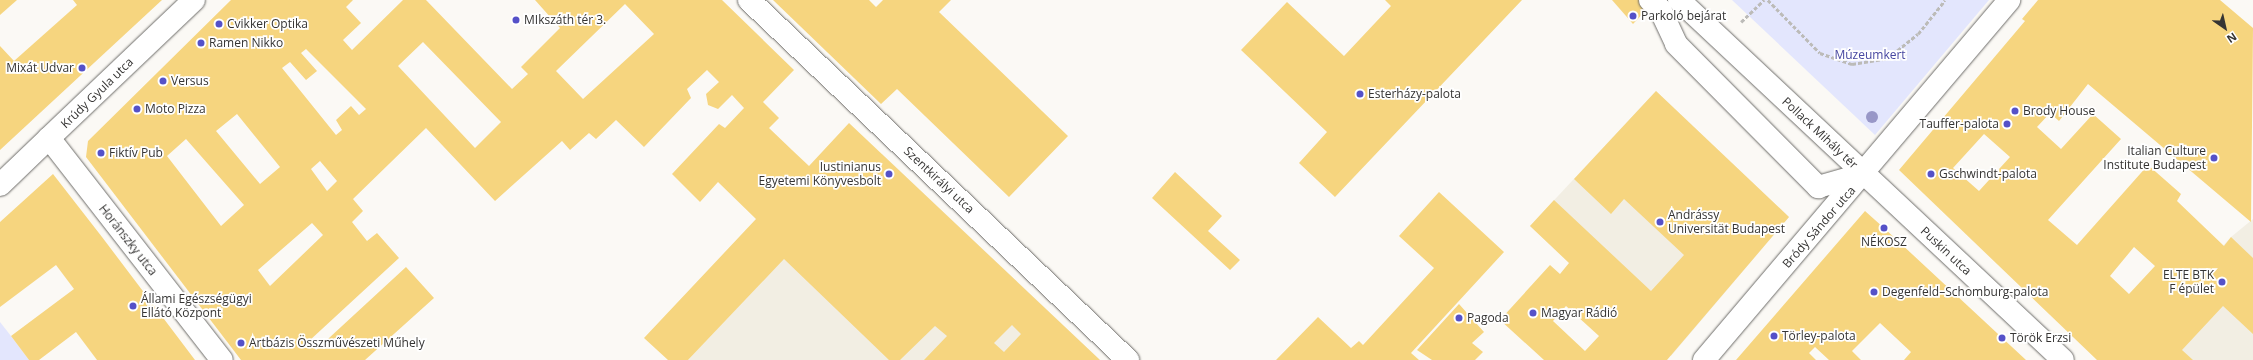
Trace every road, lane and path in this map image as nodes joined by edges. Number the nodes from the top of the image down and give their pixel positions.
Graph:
1 (194, 0) edge
2 (749, 0) edge
3 (1650, 0) edge
4 (1679, 0) edge
5 (1768, 0) edge
6 (1945, 0) edge
7 (2009, 0) edge
8 (50, 138) junction
9 (1864, 174) junction
10 (0, 185) edge
11 (222, 360) edge
12 (1128, 360) edge
13 (1704, 360) edge
14 (2063, 360) edge

1 - 8 street, Krúdy Gyula utca
2 - 12 street, Szentkirályi utca
3 - 9 street, Pollack Mihály tér
4 - 9 street, Pollack Mihály tér
5 - 6 path
7 - 9 street, Bródy Sándor utca
8 - 10 street, Krúdy Gyula utca
8 - 11 street, Horánszky utca
9 - 13 street, Bródy Sándor utca
9 - 14 street, Puskin utca

